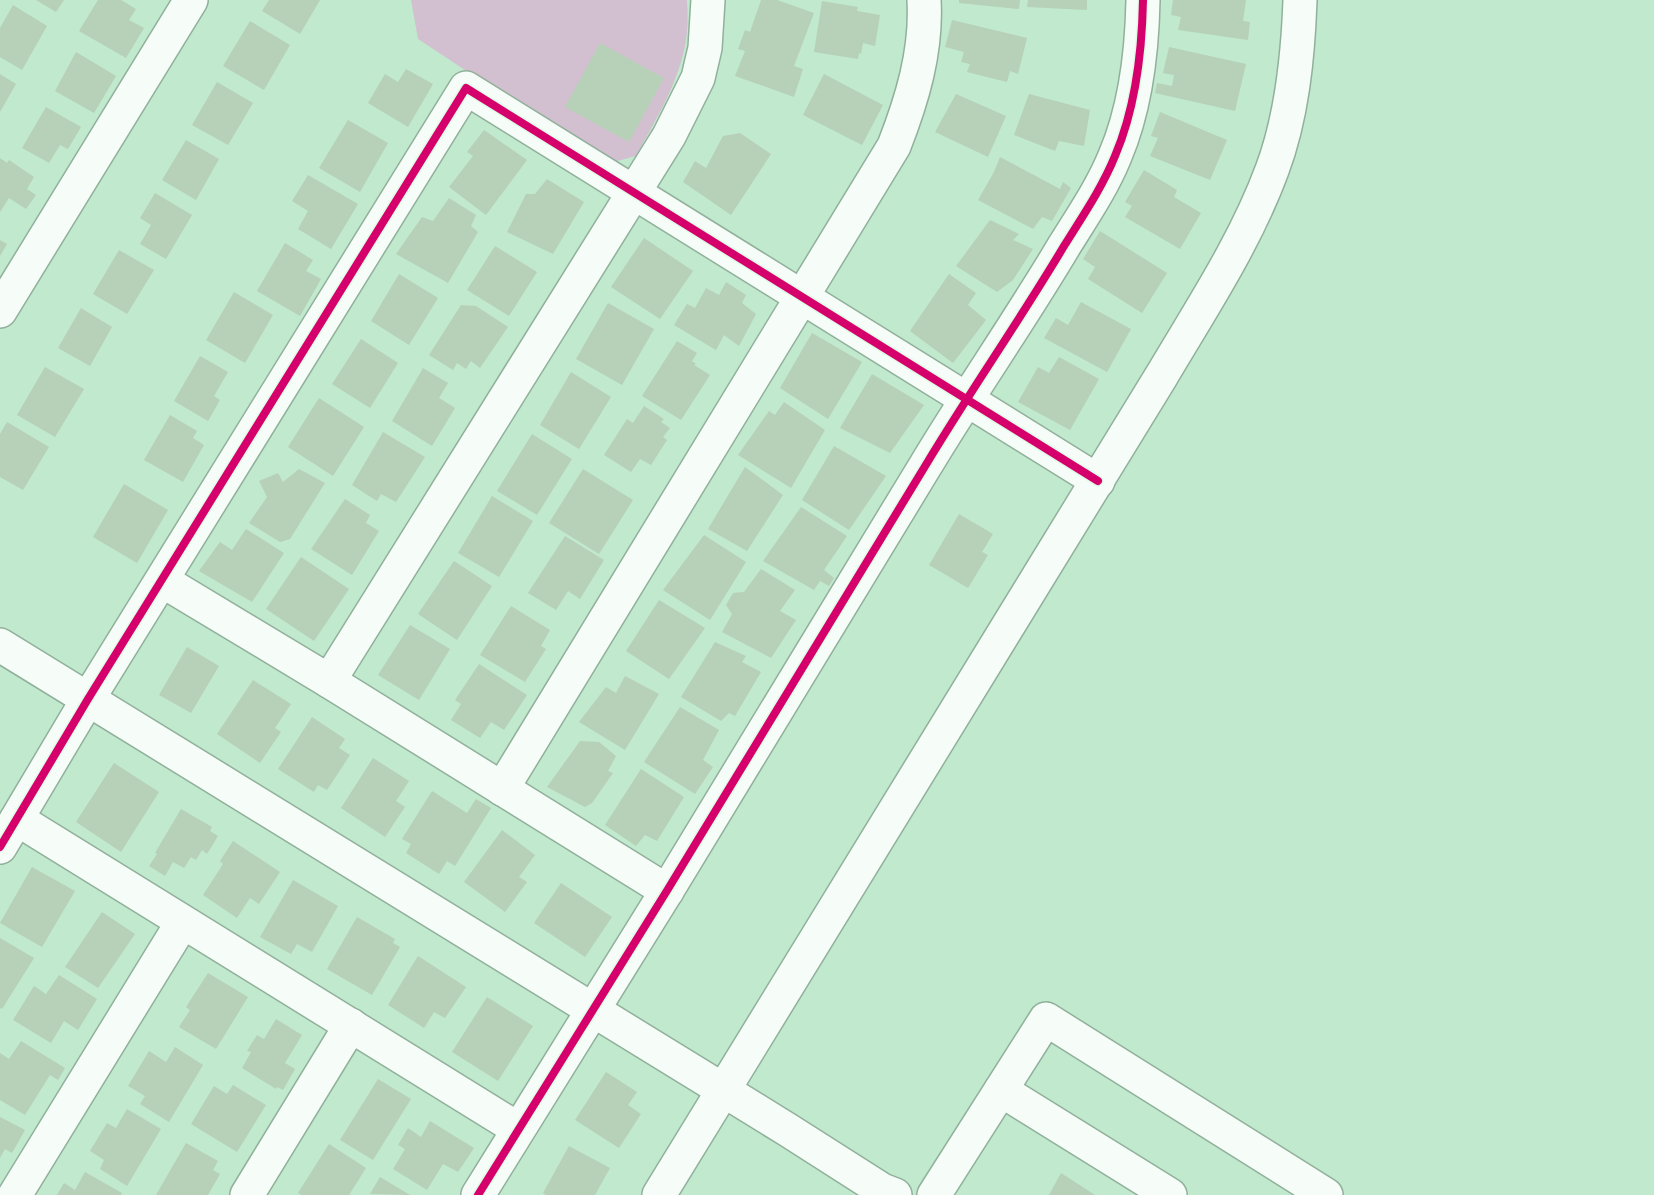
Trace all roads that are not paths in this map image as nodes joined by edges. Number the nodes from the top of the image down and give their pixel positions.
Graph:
1 (191, 0) edge
2 (708, 0) edge
3 (924, 0) edge
4 (1143, 0) edge
5 (1300, 0) edge
6 (633, 192) junction
7 (801, 296) junction
8 (0, 310) edge
9 (965, 399) junction
10 (1098, 481) junction
11 (163, 581) junction
12 (0, 645) edge
13 (329, 681) junction
14 (88, 699) junction
15 (502, 789) junction
16 (8, 833) edge
17 (667, 891) junction
18 (182, 923) junction
19 (592, 1009) junction
20 (351, 1025) junction
21 (1000, 1090) junction
22 (723, 1091) junction
23 (519, 1129) junction
24 (15, 1195) edge
25 (247, 1195) edge
26 (478, 1195) edge
27 (659, 1195) edge
28 (895, 1195) edge
29 (934, 1195) edge
30 (1170, 1195) edge
31 (1326, 1195) edge

1 - 8 street
2 - 6 street
3 - 7 street
4 - 9 street
5 - 10 street
6 - 7 street
6 - 11 street
6 - 13 street
7 - 9 street
7 - 15 street
9 - 10 street
9 - 17 street
10 - 22 street
11 - 13 street
11 - 14 street
12 - 14 street
13 - 15 street
14 - 16 street
14 - 19 street
15 - 17 street
16 - 18 street
17 - 19 street
18 - 20 street
18 - 24 street
19 - 22 street
19 - 23 street
20 - 23 street
20 - 25 street
21 - 29 street
21 - 30 street
21 - 31 street
22 - 27 street
22 - 28 street
23 - 26 street

